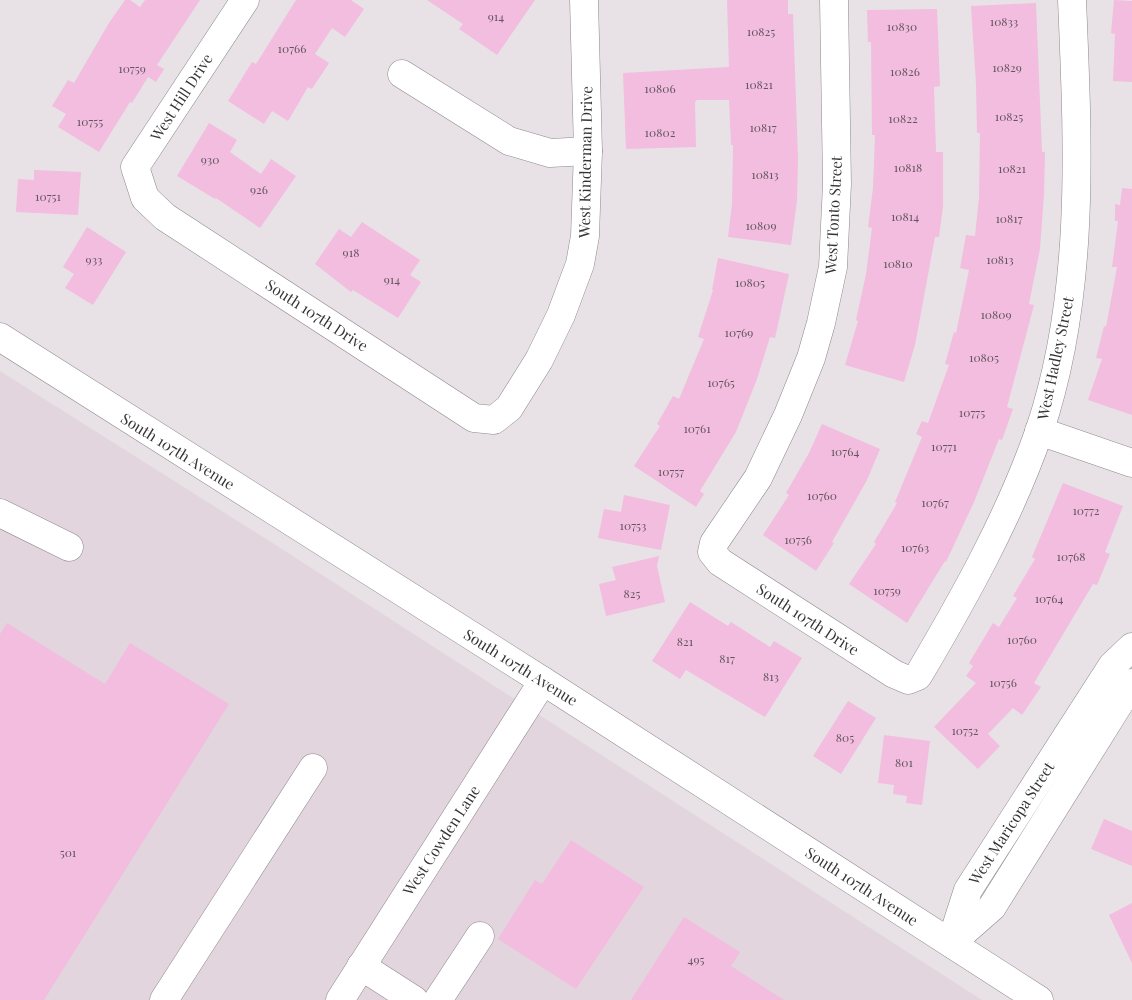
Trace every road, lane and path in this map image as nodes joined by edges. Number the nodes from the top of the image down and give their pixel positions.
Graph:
1 (245, 0) edge
2 (584, 0) edge
3 (834, 0) edge
4 (1072, 0) edge
5 (402, 74) dead end
6 (588, 151) junction
7 (145, 198) joint
8 (0, 337) edge
9 (494, 420) joint
10 (1039, 431) junction
11 (1132, 463) edge
12 (0, 513) edge
13 (69, 547) dead end
14 (712, 552) joint
15 (1132, 647) edge
16 (908, 680) joint
17 (543, 681) junction
18 (1132, 683) edge
19 (313, 768) dead end
20 (480, 936) dead end
21 (950, 943) junction
22 (361, 966) junction
23 (164, 1000) edge
24 (340, 1000) edge
25 (414, 1000) edge
26 (438, 1000) edge
27 (1040, 1000) edge

1 - 7 street, West Hill Drive
2 - 6 street, West Kinderman Drive
3 - 14 street, West Tonto Street
4 - 10 street, West Hadley Street
5 - 6 street
6 - 9 street, West Kinderman Drive
7 - 9 street, South 107th Drive
8 - 17 street, South 107th Avenue
10 - 11 street
10 - 16 street, West Hadley Street
12 - 13 street
14 - 16 street, South 107th Drive
15 - 21 street, West Maricopa Street
17 - 21 street, South 107th Avenue
17 - 22 street, West Cowden Lane
18 - 21 street, West Maricopa Street
19 - 23 street
20 - 26 street
21 - 27 street, South 107th Avenue
22 - 24 street, West Cowden Lane
22 - 25 street

